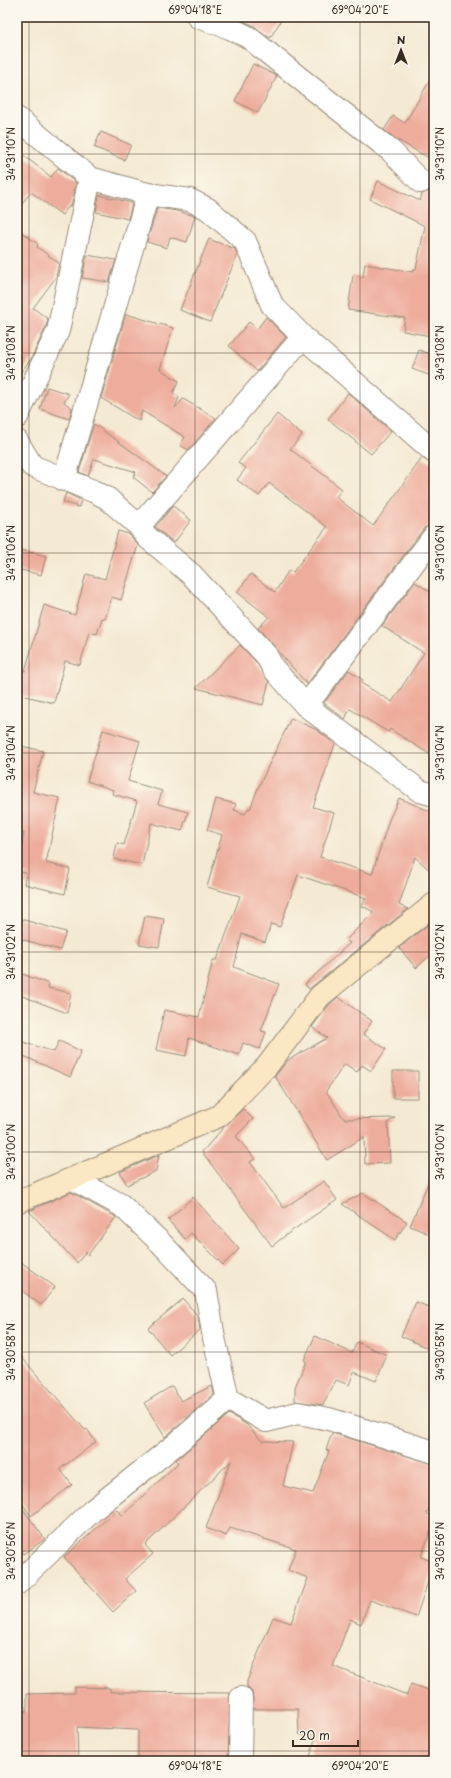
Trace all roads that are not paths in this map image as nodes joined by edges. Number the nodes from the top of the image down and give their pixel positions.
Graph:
1 (198, 17) edge
2 (17, 118) edge
3 (90, 178) junction
4 (421, 182) dead end
5 (148, 194) junction
6 (303, 337) junction
7 (17, 417) edge
8 (17, 441) edge
9 (434, 452) edge
10 (64, 480) junction
11 (139, 526) junction
12 (434, 536) edge
13 (306, 706) junction
14 (434, 796) edge
15 (434, 904) edge
16 (73, 1178) junction
17 (17, 1202) edge
18 (228, 1399) junction
19 (434, 1452) edge
20 (17, 1584) edge
21 (241, 1698) dead end
22 (240, 1761) edge

1 - 4 street
2 - 3 street
3 - 5 street
3 - 7 street
5 - 6 street
5 - 10 street
6 - 9 street
6 - 11 street
8 - 10 street
10 - 11 street
11 - 13 street
12 - 13 street
13 - 14 street
15 - 16 street
16 - 17 street
16 - 18 street
18 - 19 street
18 - 20 street
21 - 22 street

